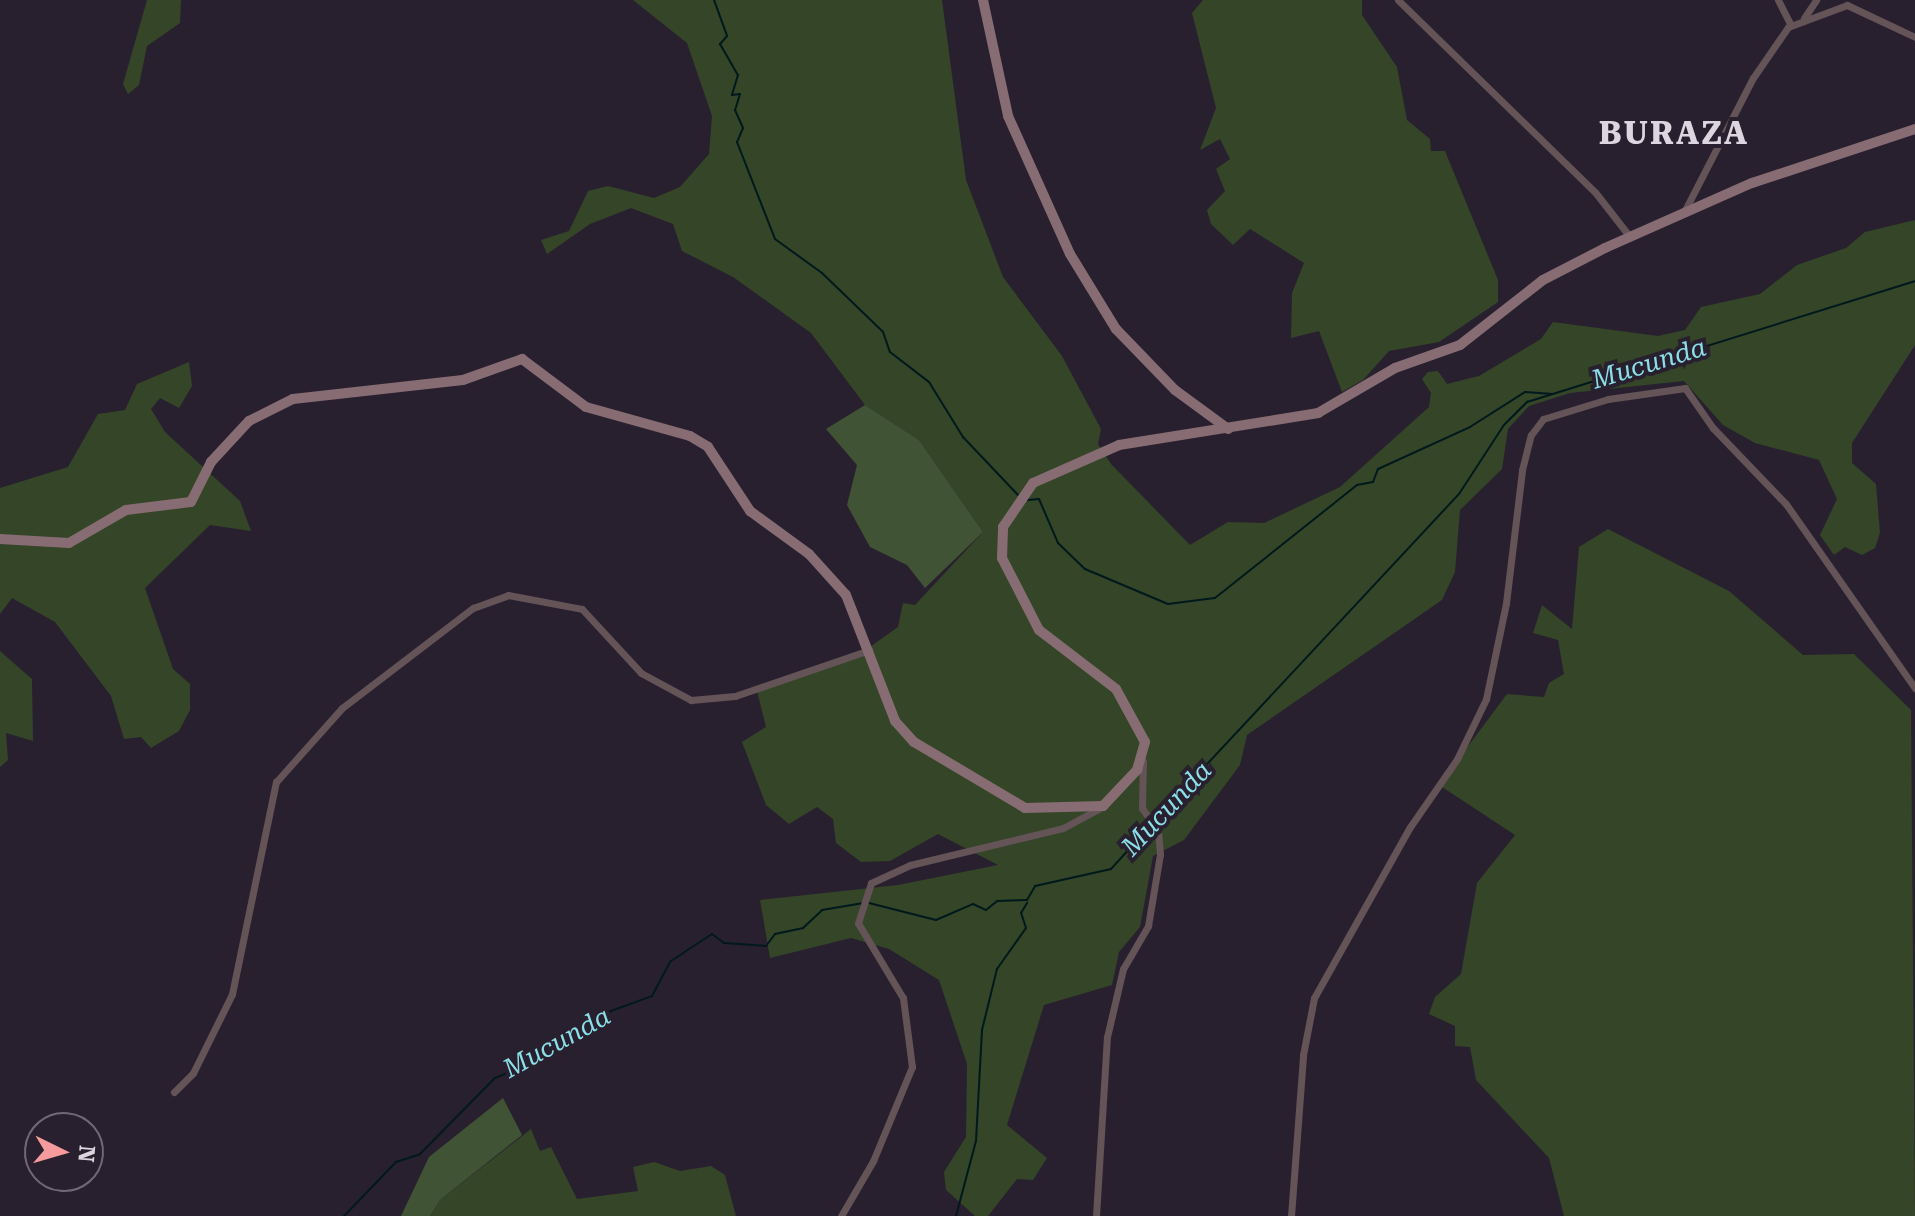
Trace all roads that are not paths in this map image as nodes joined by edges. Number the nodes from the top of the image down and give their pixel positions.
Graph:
1 (983, 0) edge
2 (1398, 0) edge
3 (1778, 0) edge
4 (1816, 0) edge
5 (1802, 20) junction
6 (1791, 25) junction
7 (1915, 37) edge
8 (1915, 129) edge
9 (1684, 212) junction
10 (1630, 237) junction
11 (1230, 429) junction
12 (0, 539) edge
13 (869, 650) junction
14 (1915, 688) edge
15 (1143, 761) junction
16 (1108, 804) junction
17 (174, 1092) dead end
18 (841, 1216) edge
19 (1096, 1216) edge
20 (1291, 1216) edge

1 - 11 main road
2 - 10 street
3 - 6 street
4 - 5 street
5 - 6 street
5 - 7 street
6 - 9 street
8 - 9 main road
9 - 10 main road
10 - 11 main road
11 - 15 main road
12 - 13 main road
13 - 16 main road
13 - 17 street
14 - 20 street
15 - 16 main road
15 - 19 street
16 - 18 street

